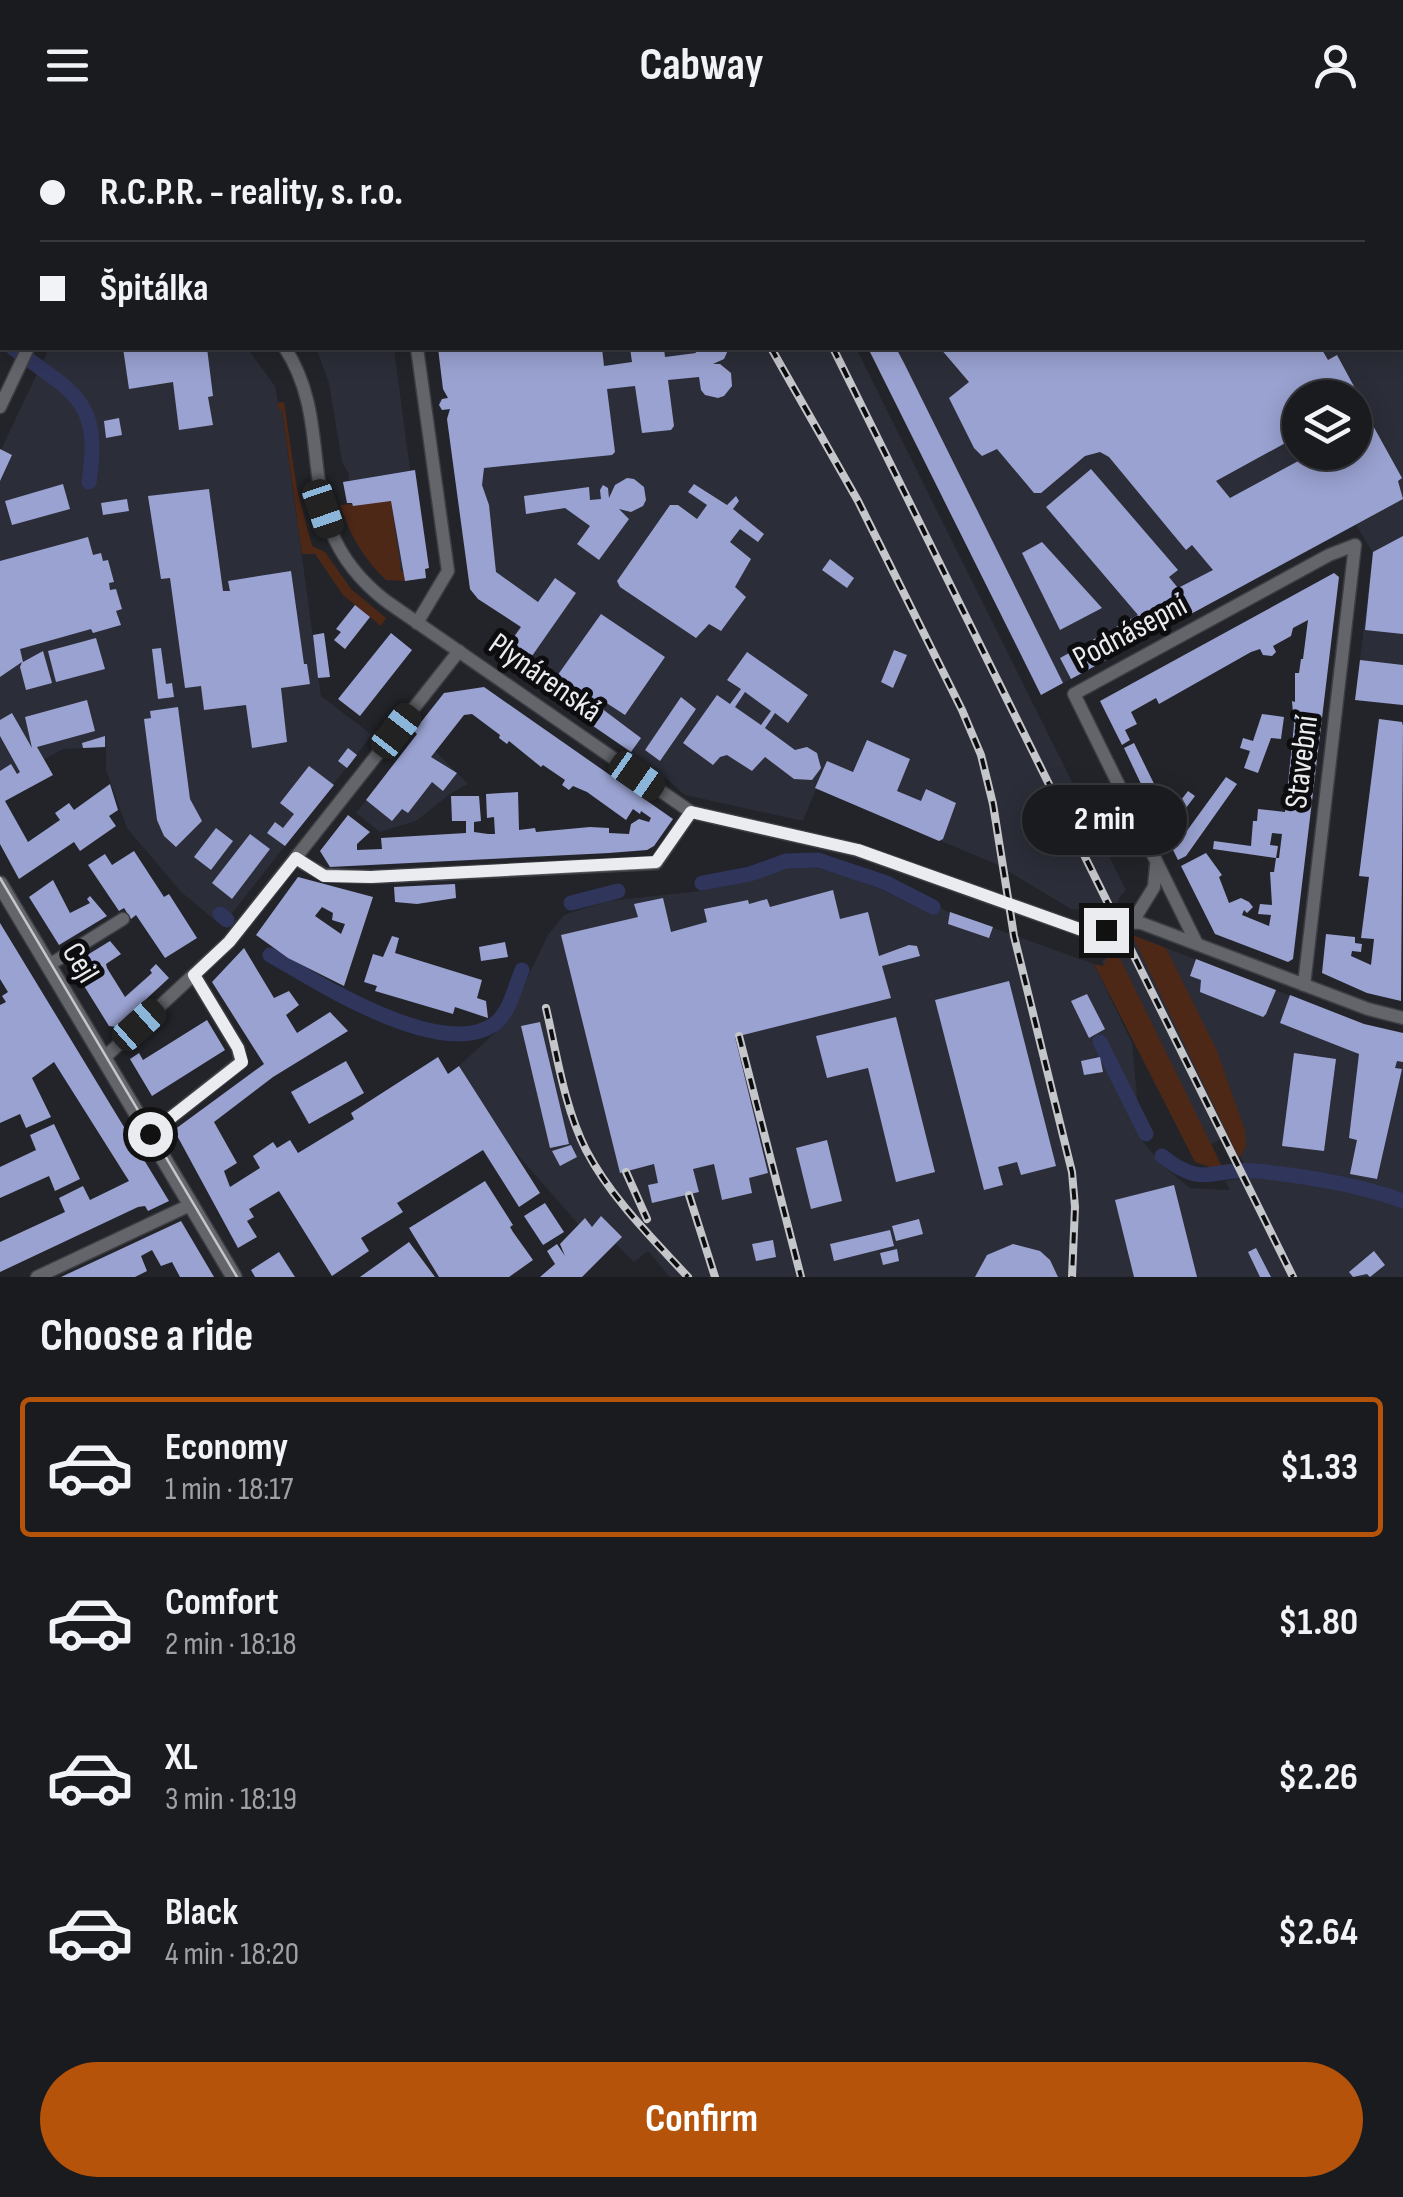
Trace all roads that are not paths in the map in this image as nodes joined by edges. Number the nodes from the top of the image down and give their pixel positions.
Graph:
1 (27, 350) edge
2 (286, 350) edge
3 (417, 350) edge
4 (0, 407) edge
5 (1355, 545) joint
6 (417, 623) junction
7 (460, 651) junction
8 (691, 812) junction
9 (296, 858) junction
10 (1156, 861) junction
11 (0, 884) edge
12 (123, 920) dead end
13 (1106, 930) dead end
14 (1197, 944) junction
15 (49, 964) junction
16 (194, 975) junction
17 (1304, 985) junction
18 (1403, 1018) edge
19 (104, 1057) junction
20 (150, 1134) junction
21 (190, 1204) junction
22 (37, 1277) edge
23 (234, 1277) edge

1 - 4 street
2 - 6 street, Plynárenská
3 - 6 street
5 - 10 street, Podnásepní
5 - 17 street, Stavební
6 - 7 street, Plynárenská
7 - 8 street, Plynárenská
7 - 9 street
8 - 9 street
8 - 13 street
9 - 16 street
10 - 14 street, Podnásepní
10 - 14 street
11 - 15 street, Cejl
12 - 15 street
14 - 17 street
15 - 19 street, Cejl
16 - 19 street
16 - 20 street
17 - 18 street
19 - 20 street, Cejl
20 - 21 street, Cejl
21 - 22 street
21 - 23 street, Cejl

